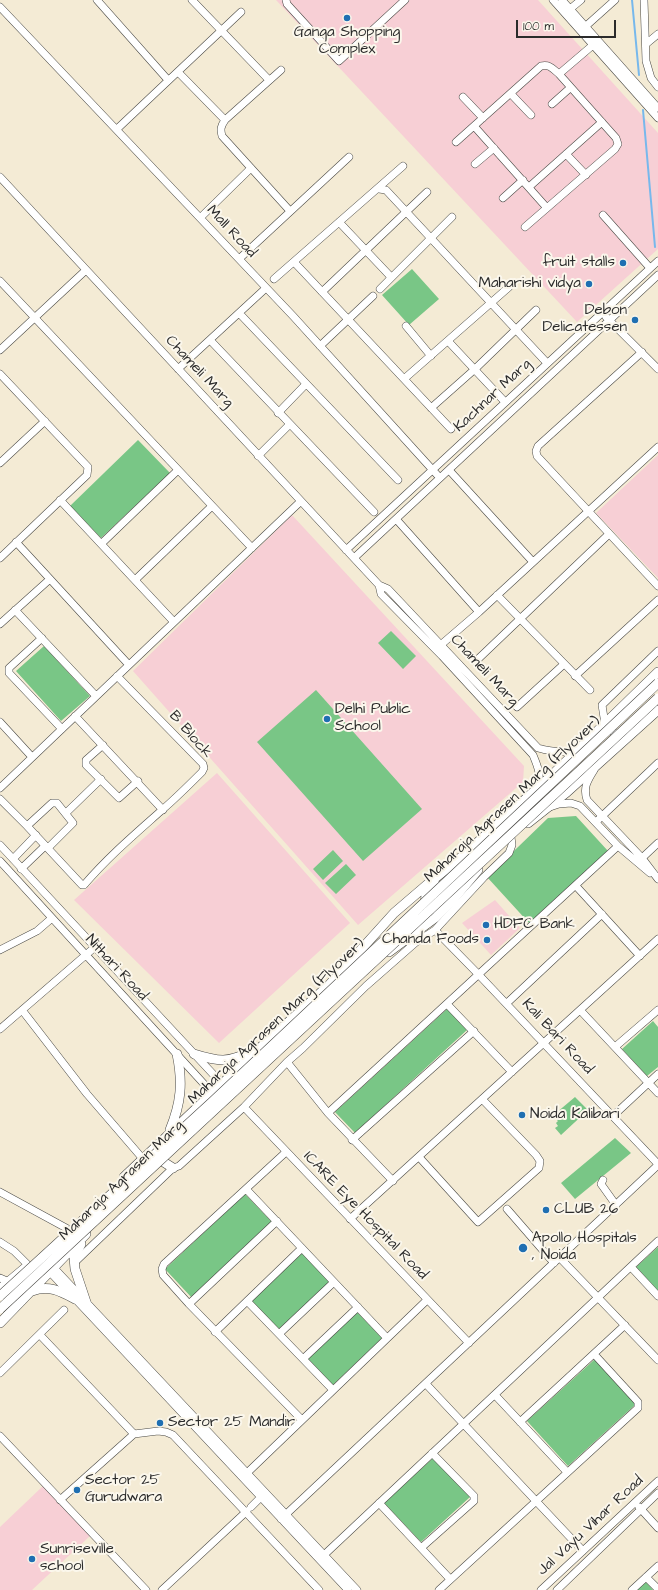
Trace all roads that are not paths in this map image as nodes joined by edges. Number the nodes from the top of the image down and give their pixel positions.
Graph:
1 (4, 0) edge
2 (97, 0) edge
3 (192, 0) edge
4 (286, 0) edge
5 (405, 0) edge
6 (553, 0) edge
7 (562, 0) edge
8 (581, 0) edge
9 (615, 0) edge
10 (644, 0) edge
11 (0, 5) edge
12 (570, 9) junction
13 (241, 12) dead end
14 (586, 26) junction
15 (221, 31) junction
16 (658, 34) edge
17 (646, 44) junction
18 (593, 45) junction
19 (281, 70) dead end
20 (178, 72) junction
21 (559, 74) junction
22 (168, 80) junction
23 (269, 80) junction
24 (658, 87) edge
25 (570, 88) junction
26 (511, 94) junction
27 (463, 97) dead end
28 (552, 104) dead end
29 (658, 108) edge
30 (531, 115) dead end
31 (483, 118) junction
32 (658, 118) edge
33 (225, 120) junction
34 (602, 122) junction
35 (474, 126) junction
36 (117, 129) junction
37 (456, 142) dead end
38 (494, 148) junction
39 (566, 154) junction
40 (349, 157) dead end
41 (475, 164) dead end
42 (404, 166) dead end
43 (251, 168) junction
44 (586, 175) junction
45 (0, 177) edge
46 (523, 180) junction
47 (528, 187) junction
48 (379, 189) junction
49 (427, 192) dead end
50 (502, 198) dead end
51 (547, 208) junction
52 (290, 211) junction
53 (406, 212) junction
54 (604, 215) dead end
55 (452, 217) dead end
56 (200, 218) junction
57 (339, 222) junction
58 (525, 227) dead end
59 (430, 239) junction
60 (366, 250) junction
61 (239, 259) junction
62 (658, 261) edge
63 (294, 262) junction
64 (650, 268) junction
65 (86, 270) junction
66 (658, 275) edge
67 (391, 277) junction
68 (274, 279) dead end
69 (0, 280) edge
70 (509, 287) dead end
71 (266, 288) junction
72 (380, 289) dead end
73 (322, 292) junction
74 (373, 296) dead end
75 (491, 304) junction
76 (536, 310) dead end
77 (239, 313) junction
78 (602, 313) junction
79 (35, 318) junction
80 (348, 319) junction
81 (609, 320) junction
82 (406, 326) dead end
83 (516, 331) junction
84 (210, 340) junction
85 (448, 341) junction
86 (320, 346) junction
87 (0, 350) edge
88 (642, 352) junction
89 (431, 356) junction
90 (547, 363) junction
91 (178, 369) junction
92 (475, 369) junction
93 (658, 369) edge
94 (0, 374) edge
95 (404, 379) junction
96 (306, 384) junction
97 (505, 402) junction
98 (431, 408) junction
99 (278, 413) junction
100 (45, 421) junction
101 (290, 424) junction
102 (451, 429) dead end
103 (658, 447) edge
104 (258, 456) junction
105 (0, 463) edge
106 (433, 469) junction
107 (178, 470) junction
108 (449, 470) junction
109 (440, 478) junction
110 (398, 480) dead end
111 (60, 500) junction
112 (301, 501) junction
113 (212, 506) junction
114 (588, 511) junction
115 (374, 512) dead end
116 (396, 519) junction
117 (609, 534) junction
118 (16, 542) junction
119 (101, 544) junction
120 (252, 548) junction
121 (346, 550) junction
122 (0, 558) edge
123 (354, 558) junction
124 (533, 562) junction
125 (50, 579) junction
126 (135, 580) junction
127 (658, 586) edge
128 (497, 595) junction
129 (658, 600) edge
130 (15, 610) junction
131 (478, 612) junction
132 (520, 619) junction
133 (174, 622) junction
134 (0, 624) edge
135 (42, 638) junction
136 (438, 647) junction
137 (658, 651) edge
138 (476, 661) dead end
139 (564, 664) junction
140 (129, 665) junction
141 (658, 672) edge
142 (117, 676) junction
143 (575, 676) junction
144 (658, 683) edge
145 (590, 690) dead end
146 (96, 696) junction
147 (658, 698) edge
148 (517, 707) dead end
149 (658, 710) edge
150 (75, 716) junction
151 (0, 722) edge
152 (605, 724) junction
153 (62, 729) junction
154 (623, 742) junction
155 (103, 745) junction
156 (579, 750) junction
157 (32, 757) junction
158 (658, 763) edge
159 (597, 765) junction
160 (101, 779) junction
161 (138, 781) junction
162 (538, 787) junction
163 (0, 788) edge
164 (0, 799) edge
165 (548, 807) junction
166 (163, 810) junction
167 (66, 813) junction
168 (602, 817) junction
169 (595, 822) junction
170 (27, 826) junction
171 (36, 835) junction
172 (511, 837) junction
173 (658, 843) edge
174 (0, 846) edge
175 (618, 846) junction
176 (47, 847) junction
177 (642, 858) junction
178 (13, 859) junction
179 (459, 859) junction
180 (0, 861) edge
181 (21, 868) junction
182 (657, 878) edge
183 (466, 884) junction
184 (576, 886) junction
185 (602, 914) junction
186 (52, 918) junction
187 (435, 930) junction
188 (658, 940) edge
189 (367, 944) junction
190 (94, 947) junction
191 (0, 950) edge
192 (86, 955) junction
193 (640, 956) junction
194 (382, 958) junction
195 (479, 975) junction
196 (507, 1003) junction
197 (447, 1004) junction
198 (22, 1010) junction
199 (580, 1010) junction
200 (658, 1010) edge
201 (0, 1029) edge
202 (474, 1031) junction
203 (544, 1043) junction
204 (262, 1047) junction
205 (615, 1047) junction
206 (177, 1054) junction
207 (194, 1054) junction
208 (287, 1062) junction
209 (512, 1072) junction
210 (658, 1074) edge
211 (648, 1083) junction
212 (222, 1084) junction
213 (212, 1092) junction
214 (658, 1093) edge
215 (233, 1096) junction
216 (482, 1099) junction
217 (223, 1106) junction
218 (244, 1107) junction
219 (328, 1113) junction
220 (613, 1116) junction
221 (168, 1135) junction
222 (352, 1140) junction
223 (286, 1152) junction
224 (419, 1156) junction
225 (143, 1159) junction
226 (162, 1161) junction
227 (658, 1164) edge
228 (173, 1168) junction
229 (603, 1180) dead end
230 (392, 1181) junction
231 (246, 1189) junction
232 (0, 1192) edge
233 (616, 1205) junction
234 (507, 1209) dead end
235 (350, 1219) junction
236 (277, 1221) junction
237 (68, 1229) junction
238 (85, 1235) junction
239 (658, 1241) edge
240 (0, 1242) edge
241 (302, 1248) junction
242 (560, 1258) junction
243 (75, 1262) junction
244 (554, 1263) junction
245 (28, 1265) junction
246 (631, 1267) junction
247 (52, 1270) junction
248 (4, 1280) edge
249 (334, 1282) junction
250 (0, 1289) edge
251 (29, 1292) junction
252 (0, 1296) edge
253 (658, 1296) edge
254 (598, 1297) junction
255 (75, 1299) junction
256 (427, 1300) junction
257 (247, 1301) junction
258 (86, 1302) junction
259 (189, 1304) junction
260 (358, 1307) junction
261 (0, 1309) edge
262 (64, 1310) dead end
263 (0, 1323) edge
264 (625, 1325) junction
265 (215, 1332) junction
266 (279, 1334) junction
267 (40, 1335) junction
268 (387, 1338) junction
269 (469, 1343) junction
270 (594, 1354) junction
271 (303, 1359) junction
272 (658, 1360) edge
273 (0, 1373) edge
274 (426, 1384) junction
275 (333, 1390) junction
276 (495, 1395) junction
277 (302, 1420) junction
278 (520, 1422) junction
279 (464, 1424) junction
280 (134, 1434) junction
281 (0, 1436) edge
282 (432, 1453) junction
283 (567, 1472) junction
284 (247, 1473) junction
285 (658, 1481) edge
286 (658, 1493) edge
287 (263, 1495) junction
288 (60, 1500) junction
289 (536, 1500) junction
290 (379, 1503) junction
291 (634, 1503) junction
292 (248, 1510) junction
293 (641, 1510) junction
294 (284, 1517) junction
295 (658, 1528) edge
296 (421, 1548) junction
297 (583, 1550) junction
298 (324, 1555) junction
299 (658, 1566) edge
300 (646, 1577) junction
301 (450, 1580) junction
302 (658, 1589) edge
303 (146, 1590) edge
304 (162, 1590) edge
305 (319, 1590) edge
306 (348, 1590) edge
307 (357, 1590) edge
308 (439, 1590) edge
309 (541, 1590) edge
310 (556, 1590) edge
311 (632, 1590) edge

1 - 11 street
2 - 22 street
3 - 15 street
4 - 5 street
6 - 18 street
7 - 12 street
8 - 12 street
9 - 14 street
10 - 17 street
11 - 36 street, Mall Road
12 - 14 street
13 - 15 street
14 - 29 street
15 - 20 street
15 - 23 street
16 - 17 street
17 - 24 street
18 - 21 street
18 - 32 street
19 - 23 street
20 - 22 street
20 - 33 street
21 - 25 street
21 - 26 street
22 - 36 street
23 - 33 street
25 - 28 street
25 - 34 street
26 - 30 street
26 - 31 street
27 - 31 street
31 - 35 street
33 - 43 street
34 - 39 street
34 - 44 street
35 - 37 street
35 - 38 street
36 - 56 street, Mall Road
38 - 41 street
38 - 46 street
39 - 44 street
39 - 47 street
40 - 52 street
42 - 48 street
43 - 52 street
43 - 56 street
44 - 51 street
45 - 65 street, Chameli Marg
46 - 47 street
46 - 50 street
47 - 51 street
48 - 53 street
48 - 57 street
49 - 53 street
51 - 58 street
52 - 61 street
53 - 59 street
53 - 60 street
54 - 64 street
55 - 59 street
56 - 61 street, Mall Road
57 - 60 street
57 - 63 street
59 - 67 street
59 - 75 street
60 - 67 street
60 - 73 street
61 - 71 street, Mall Road
62 - 64 street, Kachnar Marg
63 - 68 street
63 - 73 street
64 - 78 street, Kachnar Marg
65 - 79 street
65 - 91 street, Chameli Marg
66 - 81 street, Kachnar Marg
67 - 72 street
69 - 79 street
70 - 75 street
71 - 77 street
71 - 86 street, Mall Road
73 - 80 street
74 - 80 street
75 - 83 street
75 - 85 street
76 - 83 street
77 - 84 street
77 - 96 street
78 - 81 street
78 - 90 street, Kachnar Marg
79 - 87 street
79 - 107 street
80 - 86 street
80 - 95 street
81 - 88 street
81 - 108 street, Kachnar Marg
82 - 89 street
83 - 90 street
83 - 92 street
84 - 91 street
84 - 99 street
85 - 89 street
85 - 92 street
86 - 106 street, Mall Road
88 - 93 street
88 - 114 street
89 - 95 street
90 - 97 street, Kachnar Marg
91 - 104 street, Chameli Marg
92 - 97 street
92 - 98 street
94 - 100 street
95 - 98 street
96 - 99 street
96 - 110 street
97 - 106 street, Kachnar Marg
98 - 102 street
99 - 101 street
100 - 105 street
100 - 111 street
101 - 104 street
101 - 115 street
103 - 114 street
104 - 112 street, Chameli Marg
106 - 109 street, Mall Road
106 - 121 street, Kachnar Marg
107 - 113 street
107 - 119 street
108 - 109 street, Kachnar Marg
108 - 124 street
109 - 116 street, Kachnar Marg
111 - 118 street
111 - 119 street
112 - 120 street
112 - 121 street, Chameli Marg
113 - 120 street
113 - 126 street
114 - 117 street
114 - 124 street
116 - 123 street, Kachnar Marg
116 - 131 street
117 - 127 street
117 - 132 street
118 - 122 street
118 - 125 street
119 - 126 street
120 - 133 street
121 - 123 street, Chameli Marg
123 - 136 street, Chameli Marg
124 - 128 street
125 - 130 street
125 - 140 street
126 - 133 street
128 - 131 street
128 - 132 street
129 - 143 street
130 - 134 street
130 - 135 street
131 - 136 street
132 - 138 street
132 - 139 street
133 - 140 street
135 - 146 street
135 - 153 street
136 - 156 street, Chameli Marg
136 - 162 street, Chameli Marg
137 - 152 street
139 - 143 street
139 - 148 street
140 - 142 street
141 - 152 main road, Maharaja Agrasen Marg
142 - 146 street
142 - 166 street, B Block
143 - 145 street
144 - 252 main road, Maharaja Agrasen Marg (Flyover), bridge
146 - 150 street
147 - 261 main road, Maharaja Agrasen Marg (Flyover), bridge
149 - 154 main road, Maharaja Agrasen Marg
150 - 153 street
150 - 155 street
151 - 157 street
152 - 154 street
152 - 156 main road, Maharaja Agrasen Marg
153 - 157 street
154 - 159 main road, Maharaja Agrasen Marg
155 - 160 street
155 - 161 street
156 - 162 main road, Maharaja Agrasen Marg
157 - 163 street
158 - 168 street
159 - 165 main road, Maharaja Agrasen Marg
159 - 168 street
160 - 161 street
160 - 167 street
161 - 166 street
162 - 179 main road, Maharaja Agrasen Marg
164 - 170 street, B Block
165 - 169 street
165 - 172 main road, Maharaja Agrasen Marg
166 - 176 street, B Block
167 - 170 street
167 - 176 street
168 - 169 street
168 - 177 street
169 - 175 street
170 - 171 street, B Block
171 - 176 street, B Block
171 - 178 street
172 - 183 main road, Maharaja Agrasen Marg
172 - 187 street
173 - 177 street
174 - 178 street
175 - 182 street
175 - 184 street
176 - 181 street
177 - 182 street
178 - 181 street
179 - 183 main road
179 - 189 main road, Maharaja Agrasen Marg
180 - 186 street, Nithari Road
181 - 190 street
183 - 194 main road, Maharaja Agrasen Marg
184 - 185 street
184 - 195 street
185 - 193 street
185 - 196 street
186 - 191 street
186 - 192 street, Nithari Road
187 - 195 street, Kali Bari Road
187 - 208 street
188 - 193 street
189 - 194 main road
189 - 204 main road, Maharaja Agrasen Marg
190 - 192 street
190 - 207 street
192 - 198 street
192 - 206 street, Nithari Road
193 - 199 street
194 - 215 main road, Maharaja Agrasen Marg
195 - 196 street, Kali Bari Road
195 - 197 street
196 - 203 street, Kali Bari Road
197 - 202 street
197 - 219 street
198 - 201 street
198 - 225 street
199 - 203 street
199 - 205 street
200 - 205 street
202 - 209 street
202 - 222 street
203 - 209 street
203 - 220 street, Kali Bari Road
204 - 207 main road
204 - 212 main road, Maharaja Agrasen Marg
205 - 211 street
206 - 213 street, Nithari Road
206 - 221 main road
207 - 212 street
208 - 218 street
208 - 219 street
209 - 216 street
210 - 211 street
211 - 214 street
211 - 220 street
212 - 213 main road, Maharaja Agrasen Marg
212 - 215 street
213 - 217 street, Nithari Road
213 - 221 main road, Maharaja Agrasen Marg
215 - 217 main road, Maharaja Agrasen Marg
216 - 224 street
216 - 224 street
217 - 226 main road, Maharaja Agrasen Marg
218 - 223 street, ICARE Eye Hospital Road
218 - 228 street
219 - 222 street
220 - 227 street, Kali Bari Road
221 - 225 main road, Maharaja Agrasen Marg
222 - 230 street
223 - 231 street
223 - 235 street, ICARE Eye Hospital Road
224 - 230 street
225 - 237 main road, Maharaja Agrasen Marg
226 - 228 main road
226 - 238 main road, Maharaja Agrasen Marg
227 - 233 street
228 - 243 street
229 - 233 street
230 - 235 street
231 - 236 street
231 - 259 street
232 - 237 street
233 - 242 street
234 - 244 street
235 - 256 street, ICARE Eye Hospital Road
236 - 241 street
236 - 259 street
237 - 245 main road, Maharaja Agrasen Marg
238 - 243 main road
238 - 247 main road, Maharaja Agrasen Marg
239 - 246 street
240 - 245 street
241 - 249 street
241 - 257 street
242 - 244 street
242 - 254 street
243 - 258 main road
244 - 269 street
245 - 248 main road, Maharaja Agrasen Marg
246 - 253 street
246 - 254 street
247 - 251 main road, Maharaja Agrasen Marg
247 - 255 street
247 - 258 street
248 - 250 main road, Maharaja Agrasen Marg
249 - 260 street
249 - 266 street
251 - 255 main road
251 - 263 main road, Maharaja Agrasen Marg
254 - 264 street
254 - 276 street
255 - 287 street
256 - 268 street
256 - 269 street, ICARE Eye Hospital Road
257 - 265 street
257 - 266 street
258 - 284 street
259 - 265 street
260 - 268 street
260 - 271 street
262 - 267 street
264 - 270 street
264 - 272 street
265 - 277 street
266 - 271 street
267 - 273 street
267 - 280 street
268 - 275 street
269 - 274 street
270 - 278 street
270 - 283 street
271 - 275 street
274 - 279 street
274 - 294 street
275 - 277 street
276 - 278 street
276 - 279 street
277 - 284 street
278 - 283 street
279 - 282 street
279 - 289 street
280 - 288 street
280 - 292 street
281 - 288 street
282 - 290 street
282 - 296 street
283 - 289 street
284 - 287 street
285 - 291 street, Jal Vayu Vihar Road
286 - 293 street, Jal Vayu Vihar Road
287 - 292 street
287 - 294 street
288 - 303 street
289 - 297 street
289 - 301 street
290 - 296 street
290 - 298 street
291 - 293 street
291 - 297 street, Jal Vayu Vihar Road
292 - 304 street
292 - 305 street
293 - 295 street
293 - 310 street, Jal Vayu Vihar Road
294 - 298 street
294 - 306 street
296 - 301 street
297 - 309 street, Jal Vayu Vihar Road
298 - 307 street
299 - 300 street
300 - 302 street
300 - 311 street
301 - 308 street

